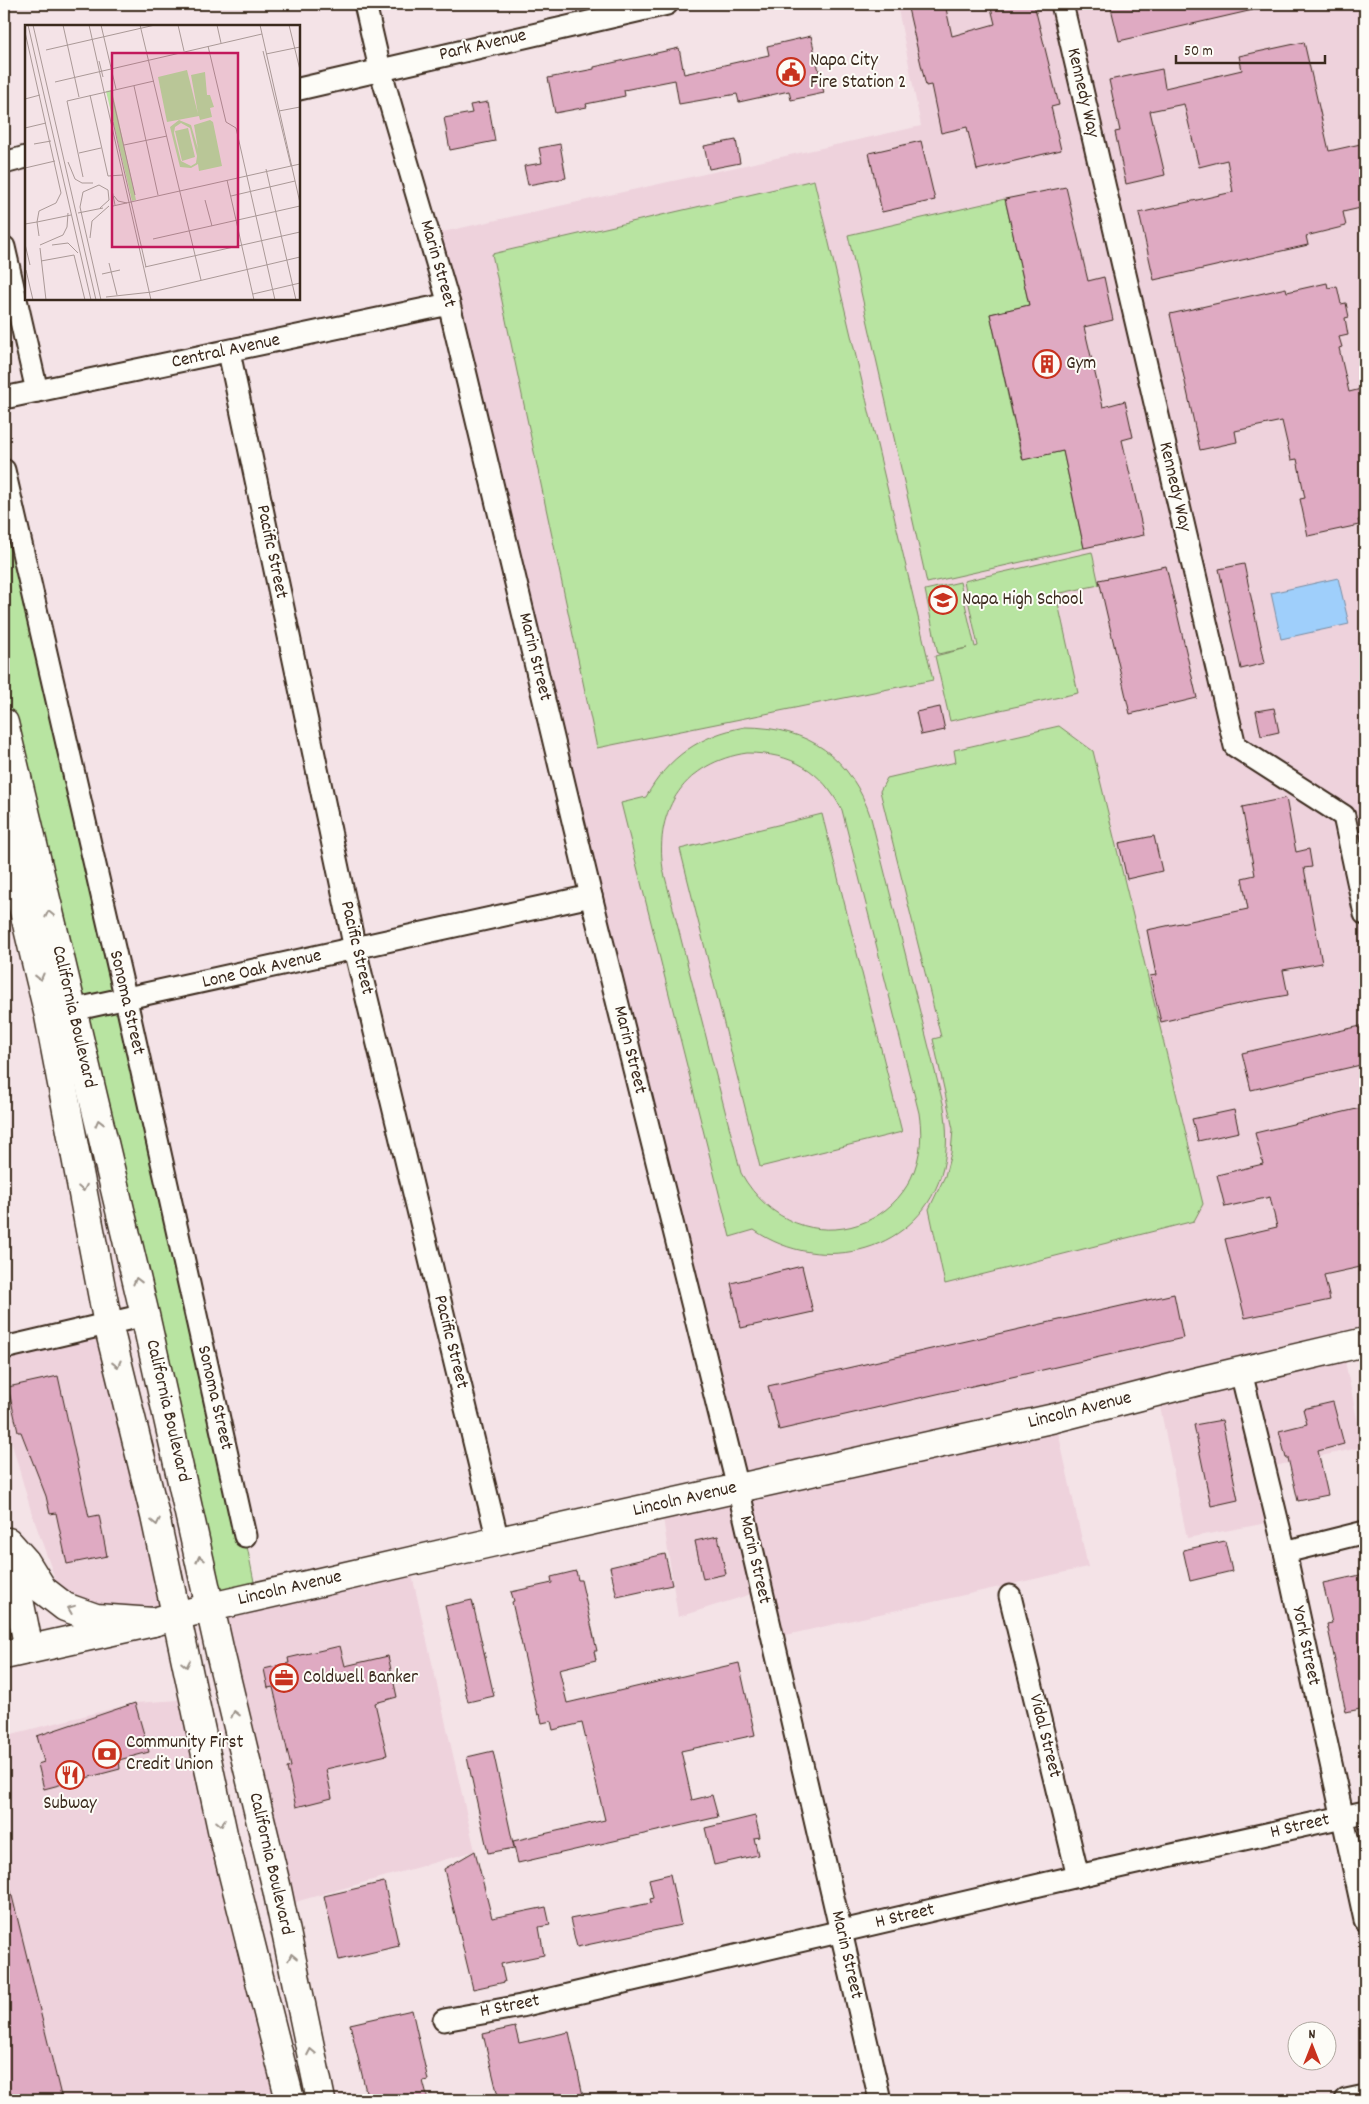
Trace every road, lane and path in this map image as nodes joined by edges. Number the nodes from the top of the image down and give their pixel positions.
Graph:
1 (365, 4) edge
2 (667, 4) edge
3 (1062, 4) edge
4 (380, 69) junction
5 (300, 89) edge
6 (25, 157) edge
7 (4, 163) edge
8 (4, 247) edge
9 (449, 304) junction
10 (229, 352) junction
11 (37, 391) junction
12 (4, 398) edge
13 (4, 470) edge
14 (4, 723) edge
15 (4, 828) edge
16 (591, 896) junction
17 (1365, 914) edge
18 (355, 949) junction
19 (126, 1000) junction
20 (60, 1013) junction
21 (146, 1315) junction
22 (108, 1324) junction
23 (1365, 1342) edge
24 (4, 1348) edge
25 (1241, 1372) junction
26 (738, 1488) junction
27 (1365, 1532) edge
28 (6, 1534) edge
29 (245, 1536) dead end
30 (498, 1541) junction
31 (1285, 1552) junction
32 (1010, 1596) dead end
33 (210, 1607) junction
34 (165, 1619) junction
35 (16, 1652) edge
36 (1365, 1812) edge
37 (1342, 1817) junction
38 (1078, 1876) junction
39 (1365, 1920) edge
40 (841, 1932) junction
41 (444, 2020) dead end
42 (1365, 2096) edge
43 (290, 2100) edge
44 (321, 2100) edge
45 (880, 2100) edge
46 (1346, 2100) edge

1 - 4 street, Marin Street
2 - 4 street, Park Avenue
3 - 17 street, Kennedy Way
4 - 5 street, Park Avenue
4 - 9 street, Marin Street
6 - 7 street
8 - 11 street
9 - 10 street, Central Avenue
9 - 16 street, Marin Street
10 - 11 street, Central Avenue
10 - 18 street, Pacific Street
11 - 12 street, Central Avenue
13 - 19 street, Sonoma Street
20 -> 14 main road, California Boulevard
15 -> 20 main road, California Boulevard
16 - 18 street, Lone Oak Avenue
16 - 26 street, Marin Street
18 - 19 street, Lone Oak Avenue
18 - 30 street, Pacific Street
19 - 20 street, Lone Oak Avenue
19 - 29 street, Sonoma Street
21 -> 20 main road, California Boulevard
20 -> 22 main road, California Boulevard
21 - 22 street
33 -> 21 main road, California Boulevard
22 - 24 street
22 -> 34 main road, California Boulevard
23 - 25 main road, Lincoln Avenue
25 - 26 main road, Lincoln Avenue
25 - 31 street, York Street
26 - 30 main road, Lincoln Avenue
26 - 40 street, Marin Street
27 - 31 street
34 -> 28 main road
28 - 35 main road
30 - 33 main road, Lincoln Avenue
31 - 37 street, York Street
32 - 38 street, Vidal Street
33 - 34 main road, Lincoln Avenue
44 -> 33 main road, California Boulevard
34 - 35 main road, Lincoln Avenue
34 -> 43 main road, California Boulevard
36 - 37 street, H Street
37 - 38 street, H Street
37 - 39 street, York Street
38 - 40 street, H Street
40 - 41 street, H Street
40 - 45 street, Marin Street
42 - 46 street

